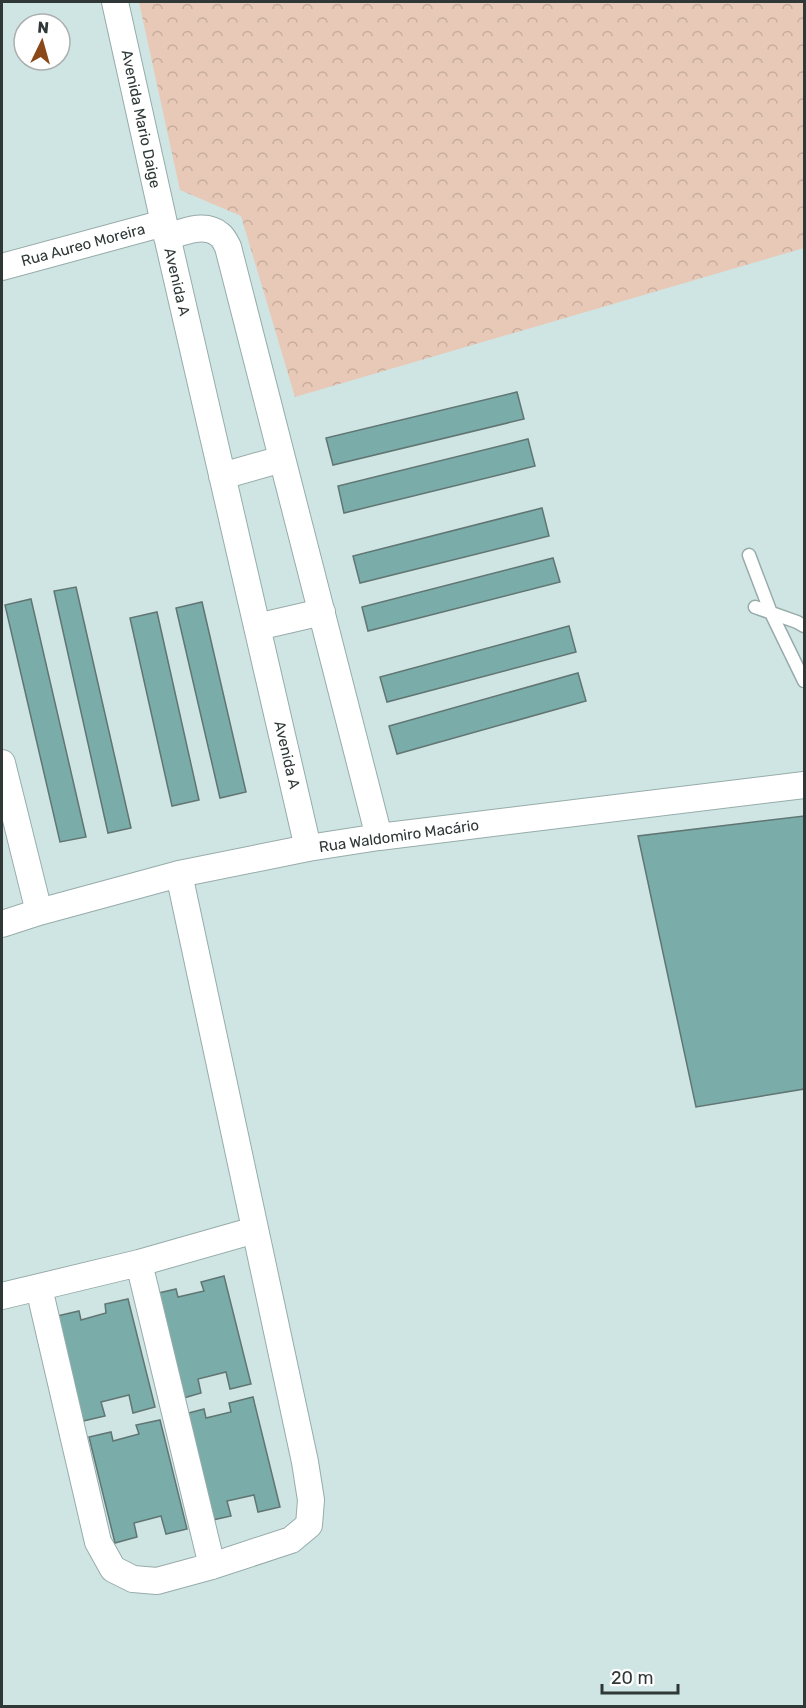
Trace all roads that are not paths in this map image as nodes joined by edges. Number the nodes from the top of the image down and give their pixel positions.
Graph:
1 (115, 2) edge
2 (165, 230) junction
3 (2, 267) edge
4 (282, 459) junction
5 (222, 476) junction
6 (749, 555) dead end
7 (755, 607) dead end
8 (322, 612) junction
9 (771, 613) junction
10 (804, 626) edge
11 (257, 627) junction
12 (804, 681) edge
13 (2, 763) edge
14 (804, 785) edge
15 (379, 837) junction
16 (308, 848) junction
17 (179, 874) junction
18 (39, 912) junction
19 (2, 924) edge
20 (255, 1230) junction
21 (139, 1263) junction
22 (39, 1288) junction
23 (2, 1296) edge
24 (212, 1566) junction

1 - 2 street, Avenida Mario Daige
2 - 3 street, Rua Aureo Moreira
2 - 4 street, Avenida A
2 - 5 street, Avenida A
4 - 5 street
4 - 8 street, Avenida A
5 - 11 street, Avenida A
6 - 9 lane
7 - 9 lane
8 - 11 street
8 - 15 street, Avenida A
9 - 10 lane
9 - 12 lane
11 - 16 street, Avenida A
13 - 18 street
14 - 15 street, Rua Waldomiro Macário
15 - 16 street, Rua Waldomiro Macário
16 - 17 street, Rua Waldomiro Macário
17 - 18 street, Rua Waldomiro Macário
17 - 20 street
18 - 19 street, Rua Waldomiro Macário
20 - 21 street
20 - 24 street
21 - 22 street
21 - 24 street
22 - 23 street
22 - 24 street

